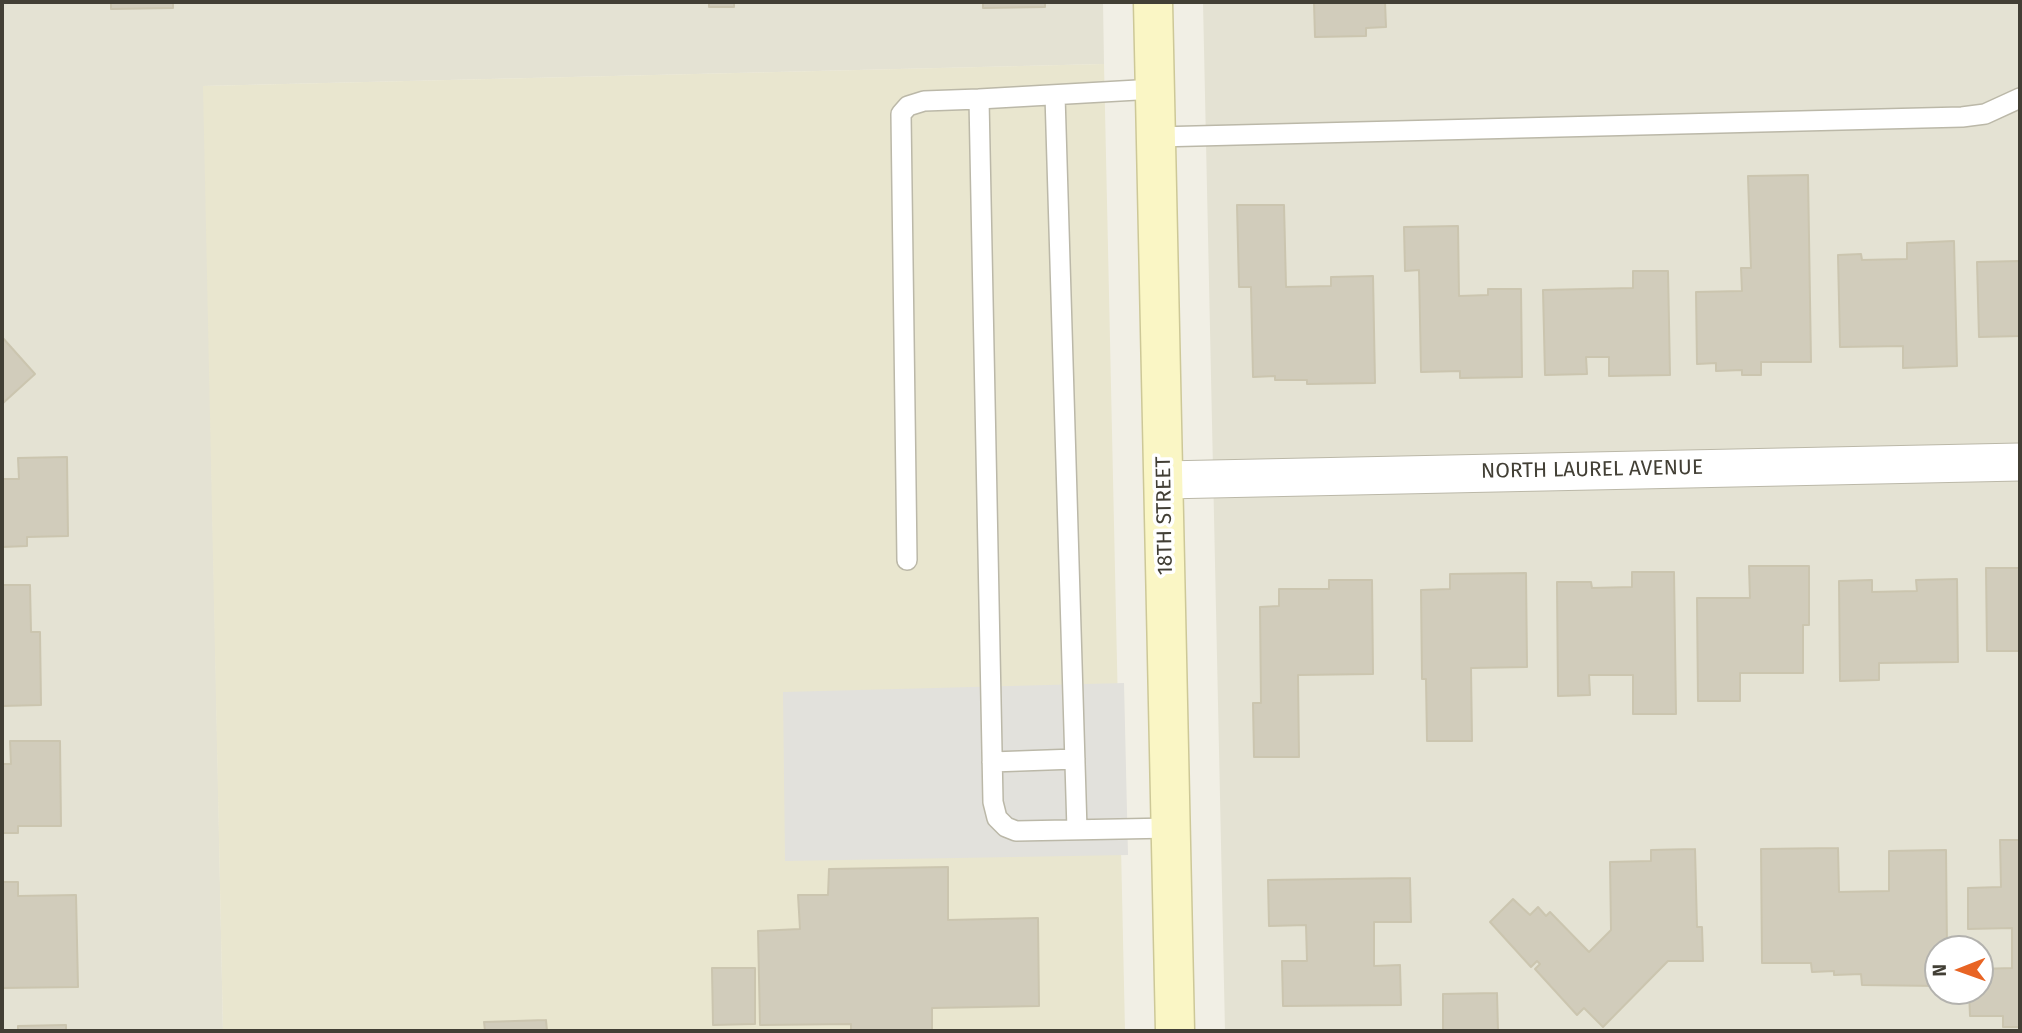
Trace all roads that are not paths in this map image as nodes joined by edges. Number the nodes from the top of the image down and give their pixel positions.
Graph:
1 (1153, 2) edge
2 (1155, 89) junction
3 (1055, 95) junction
4 (2020, 98) edge
5 (979, 99) junction
6 (1156, 137) junction
7 (2020, 462) edge
8 (1164, 480) junction
9 (907, 561) dead end
10 (1075, 759) junction
11 (992, 762) junction
12 (1171, 828) junction
13 (1077, 830) junction
14 (1175, 1031) edge

1 - 2 main road, 18TH STREET
2 - 3 lane
2 - 6 main road, 18TH STREET
3 - 5 lane
3 - 10 lane
4 - 6 lane
5 - 9 lane
5 - 11 lane
6 - 8 main road, 18TH STREET
7 - 8 street, NORTH LAUREL AVENUE
8 - 12 main road, 18TH STREET
10 - 11 lane
10 - 13 lane
11 - 13 lane
12 - 13 lane
12 - 14 main road, 18TH STREET

